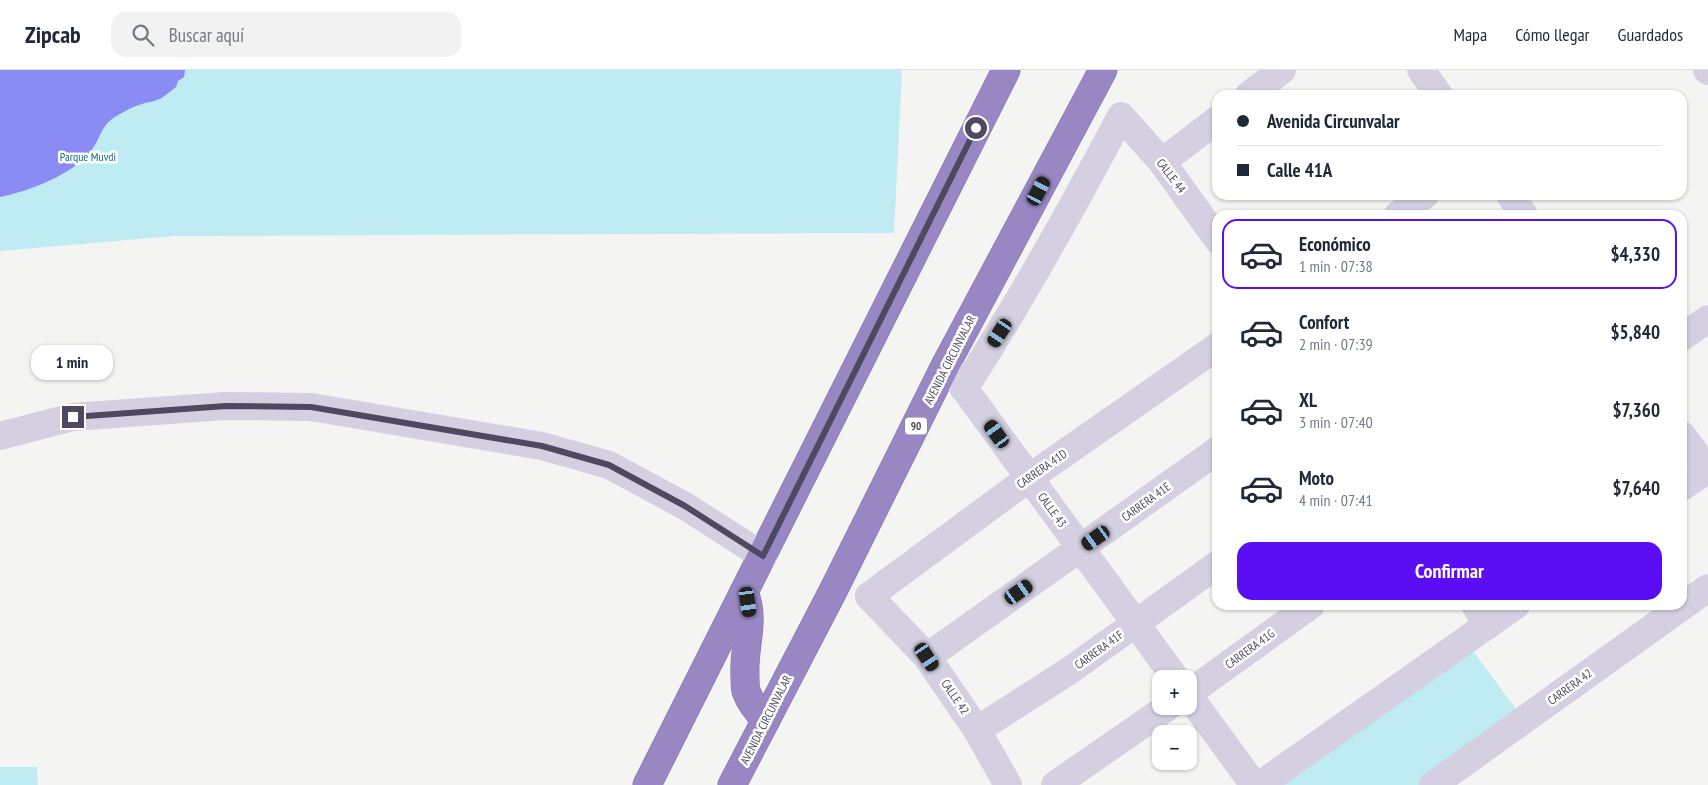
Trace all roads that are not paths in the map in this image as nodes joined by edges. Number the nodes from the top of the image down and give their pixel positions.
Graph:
1 (1006, 70) edge
2 (1104, 70) edge
3 (1282, 70) edge
4 (1421, 70) edge
5 (1256, 90) edge
6 (1435, 90) edge
7 (1212, 124) edge
8 (1162, 162) junction
9 (1418, 200) edge
10 (1405, 210) edge
11 (1212, 232) edge
12 (1708, 319) edge
13 (1687, 334) edge
14 (1212, 350) edge
15 (946, 364) junction
16 (964, 389) junction
17 (0, 436) edge
18 (1687, 442) edge
19 (1212, 454) edge
20 (1708, 470) edge
21 (1030, 478) junction
22 (1687, 484) edge
23 (1081, 548) junction
24 (763, 556) junction
25 (1212, 568) edge
26 (1708, 588) edge
27 (744, 592) junction
28 (832, 593) junction
29 (869, 596) junction
30 (1687, 603) edge
31 (1304, 610) edge
32 (1498, 610) edge
33 (1677, 610) edge
34 (1481, 615) edge
35 (1136, 624) junction
36 (927, 657) junction
37 (1169, 670) edge
38 (1197, 688) edge
39 (1197, 705) edge
40 (1157, 715) edge
41 (766, 720) junction
42 (977, 730) junction
43 (647, 785) edge
44 (732, 785) edge
45 (1008, 785) edge
46 (1055, 785) edge
47 (1254, 785) edge
48 (1260, 785) edge
49 (1433, 785) edge

1 - 24 highway
2 - 15 highway, AVENIDA CIRCUNVALAR / 90
3 - 5 street
4 - 6 street
7 - 8 street
8 - 11 street, CALLE 44
8 - 16 street, CALLE 44
9 - 10 street
12 - 13 street
14 - 21 street, CARRERA 41D
15 - 16 street, CALLE 43
15 - 28 highway, AVENIDA CIRCUNVALAR / 90
16 - 21 street, CALLE 43
17 - 24 street
18 - 20 street
19 - 23 street, CARRERA 41E
20 - 22 street
21 - 23 street, CALLE 43
21 - 29 street, CARRERA 41D
23 - 35 street, CALLE 43
23 - 36 street, CARRERA 41E
24 - 27 highway
25 - 35 street, CARRERA 41F
26 - 30 street, CARRERA 42
27 - 41 highway
27 - 43 highway
28 - 29 street
28 - 41 highway, AVENIDA CIRCUNVALAR / 90
29 - 36 street, CALLE 42
31 - 38 street, CARRERA 41G
32 - 34 street
33 - 49 street, CARRERA 42
34 - 48 street
35 - 37 street, CALLE 43
35 - 42 street, CARRERA 41F
36 - 42 street, CALLE 42
39 - 47 street
40 - 46 street
41 - 44 highway, AVENIDA CIRCUNVALAR / 90
42 - 45 street, CALLE 42

